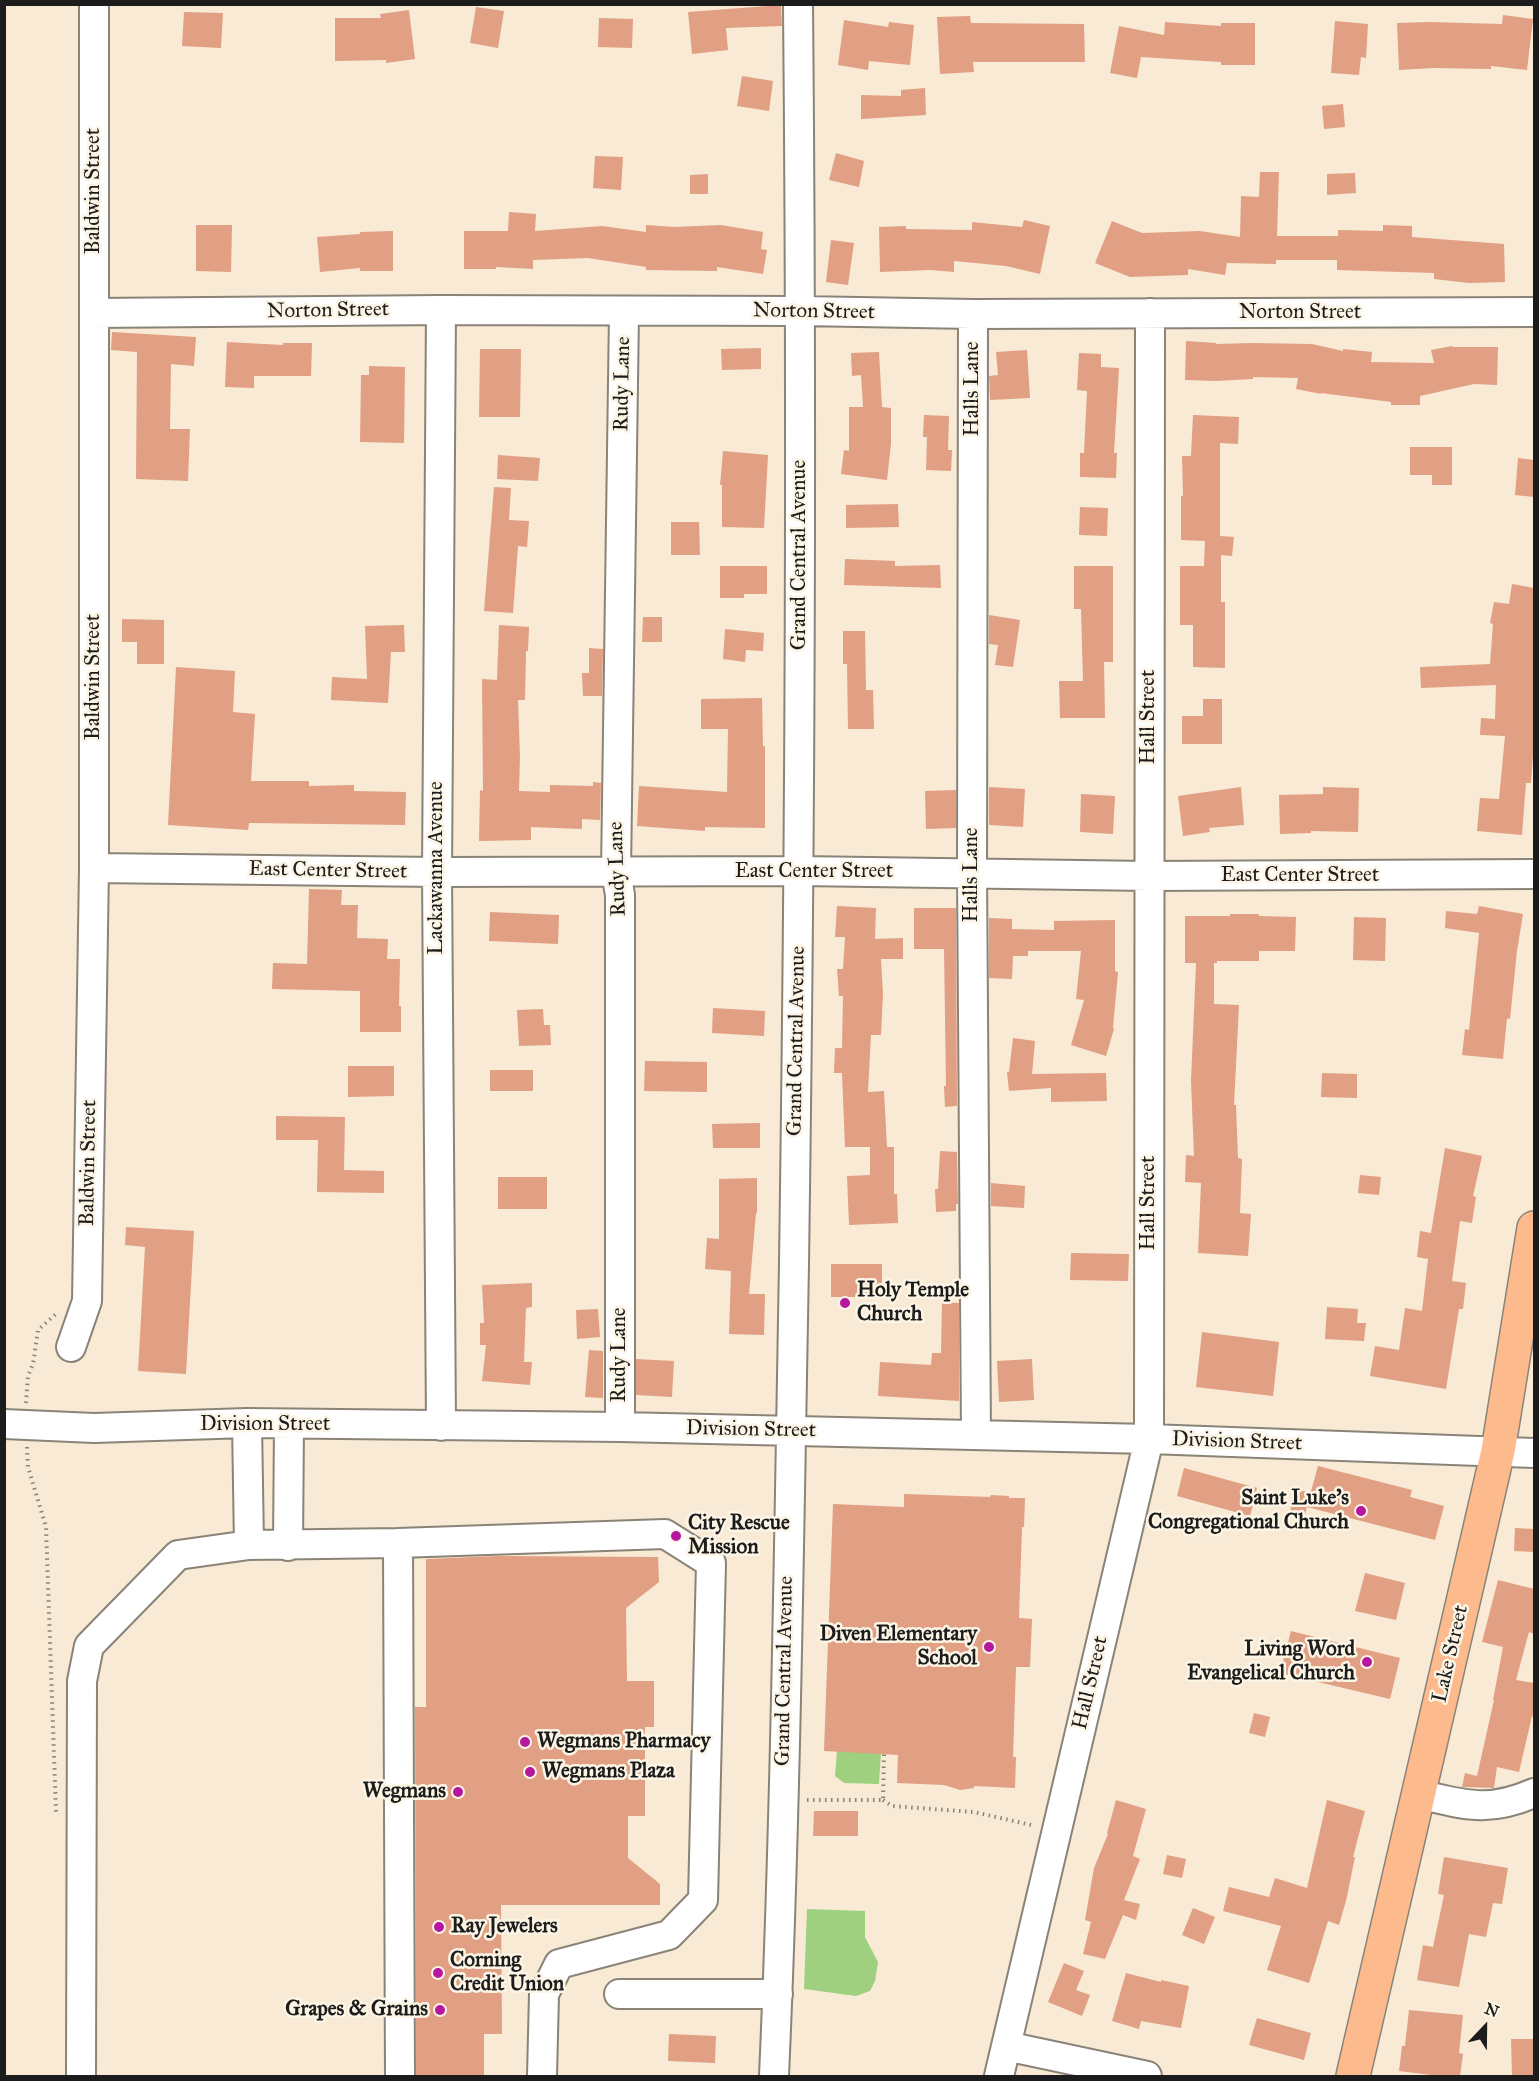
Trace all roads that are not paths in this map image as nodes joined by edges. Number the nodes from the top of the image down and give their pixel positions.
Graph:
1 (94, 4) edge
2 (798, 4) edge
3 (441, 310) junction
4 (801, 311) junction
5 (624, 312) junction
6 (1534, 312) edge
7 (1150, 313) junction
8 (94, 314) junction
9 (973, 314) junction
10 (94, 868) junction
11 (800, 871) junction
12 (436, 872) junction
13 (616, 872) junction
14 (972, 872) junction
15 (1534, 874) edge
16 (1149, 876) junction
17 (1534, 1228) edge
18 (71, 1347) dead end
19 (247, 1423) junction
20 (4, 1424) edge
21 (289, 1424) junction
22 (441, 1426) junction
23 (620, 1427) junction
24 (791, 1431) junction
25 (976, 1435) junction
26 (1149, 1439) junction
27 (1498, 1451) junction
28 (1534, 1453) edge
29 (398, 1543) junction
30 (249, 1545) junction
31 (288, 1546) junction
32 (1534, 1792) edge
33 (1418, 1794) junction
34 (619, 1994) dead end
35 (778, 1994) junction
36 (1006, 2046) junction
37 (81, 2076) edge
38 (400, 2076) edge
39 (542, 2076) edge
40 (774, 2076) edge
41 (999, 2076) edge
42 (1147, 2076) edge
43 (1353, 2076) edge

1 - 8 street, Baldwin Street
2 - 4 street, Grand Central Avenue
3 - 5 street, Norton Street
3 - 8 street, Norton Street
3 - 12 street, Lackawanna Avenue
4 - 5 street, Norton Street
4 - 9 street, Norton Street
4 - 11 street, Grand Central Avenue
5 - 13 street, Rudy Lane
6 - 7 street, Norton Street
7 - 9 street, Norton Street
7 - 16 street, Hall Street
8 - 10 street, Baldwin Street
9 - 14 street, Halls Lane
10 - 12 street, East Center Street
10 - 18 street, Baldwin Street
11 - 13 street, East Center Street
11 - 14 street, East Center Street
11 - 24 street, Grand Central Avenue
12 - 13 street, East Center Street
12 - 22 street, Lackawanna Avenue
13 - 23 street, Rudy Lane
14 - 16 street, East Center Street
14 - 25 street, Halls Lane
15 - 16 street, East Center Street
16 - 26 street, Hall Street
17 - 27 main road, Lake Street
19 - 20 street, Division Street
19 - 21 street, Division Street
19 - 30 street
21 - 22 street, Division Street
21 - 31 street
22 - 23 street, Division Street
23 - 24 street, Division Street
24 - 25 street, Division Street
24 - 35 street, Grand Central Avenue
25 - 26 street, Division Street
26 - 27 street, Division Street
26 - 36 street, Hall Street
27 - 28 street, Division Street
27 - 33 main road, Lake Street
29 - 31 street
29 - 38 street
29 - 39 street
30 - 31 street
30 - 37 street
32 - 33 street
33 - 43 main road, Lake Street
34 - 35 street
35 - 40 street, Grand Central Avenue
36 - 41 street, Hall Street
36 - 42 street

